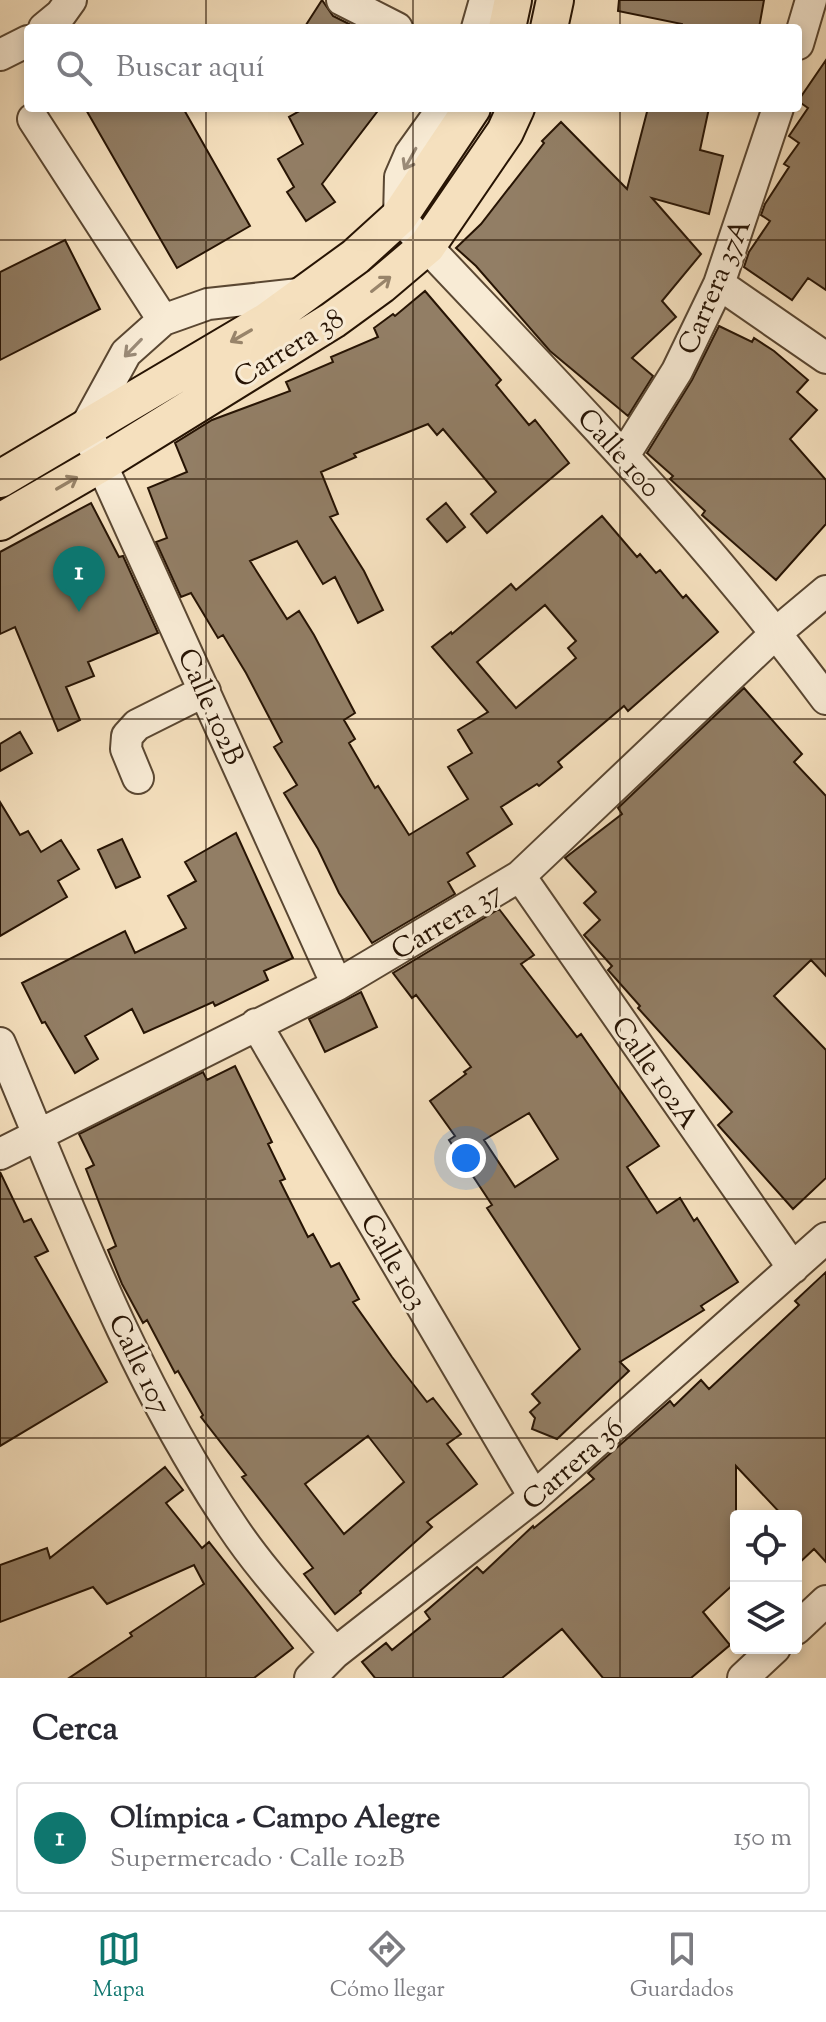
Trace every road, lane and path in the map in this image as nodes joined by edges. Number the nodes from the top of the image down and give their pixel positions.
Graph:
1 (71, 0) edge
2 (342, 0) edge
3 (485, 0) edge
4 (513, 0) edge
5 (555, 0) edge
6 (811, 0) edge
7 (49, 24) edge
8 (389, 24) edge
9 (478, 24) edge
10 (508, 24) edge
11 (550, 24) edge
12 (802, 30) edge
13 (24, 43) edge
14 (0, 55) edge
15 (440, 112) edge
16 (469, 112) edge
17 (514, 112) edge
18 (777, 112) edge
19 (33, 119) dead end
20 (399, 217) junction
21 (427, 246) junction
22 (719, 284) junction
23 (309, 292) junction
24 (163, 320) junction
25 (826, 358) edge
26 (85, 428) junction
27 (625, 454) junction
28 (102, 463) junction
29 (0, 479) edge
30 (0, 522) edge
31 (826, 591) edge
32 (777, 632) junction
33 (205, 691) junction
34 (826, 699) edge
35 (138, 778) dead end
36 (520, 876) junction
37 (337, 985) junction
38 (256, 1024) junction
39 (0, 1043) edge
40 (38, 1134) junction
41 (0, 1154) edge
42 (826, 1238) edge
43 (793, 1268) junction
44 (534, 1497) junction
45 (826, 1601) edge
46 (802, 1623) edge
47 (335, 1653) junction
48 (769, 1654) edge
49 (310, 1678) edge
50 (743, 1678) edge

1 - 7 street
2 - 8 street
3 - 9 street
4 - 10 main road
5 - 11 main road
6 - 12 street
13 - 14 street
15 -> 20 street
16 - 20 main road, Carrera 38
17 - 21 main road, Carrera 38
18 - 22 street, Carrera 37A
19 - 24 street
20 - 21 street, Calle 100
20 - 23 main road, Carrera 38
21 - 27 street, Calle 100
28 -> 21 main road, Carrera 38
22 - 25 street
22 - 27 street, Carrera 37A
23 - 24 street
23 -> 26 main road, Carrera 38
24 -> 26 street
26 - 28 street, Calle 102B
26 - 29 main road, Carrera 38
27 - 32 street, Calle 100
30 -> 28 main road, Carrera 38
28 - 33 street, Calle 102B
31 - 32 street, Carrera 37
32 - 34 street, Calle 100
32 - 36 street, Carrera 37
33 - 35 street
33 - 37 street, Calle 102B
36 - 37 street, Carrera 37
36 - 43 street, Calle 102A
37 - 38 street, Carrera 37
38 - 40 street, Carrera 37
38 - 44 street, Calle 103
39 - 40 street, Calle 107
40 - 41 street, Carrera 37
40 - 47 street, Calle 107
42 - 43 street, Carrera 36
43 - 44 street, Carrera 36
44 - 47 street, Carrera 36
45 - 46 street
47 - 49 street, Carrera 36
48 - 50 street

